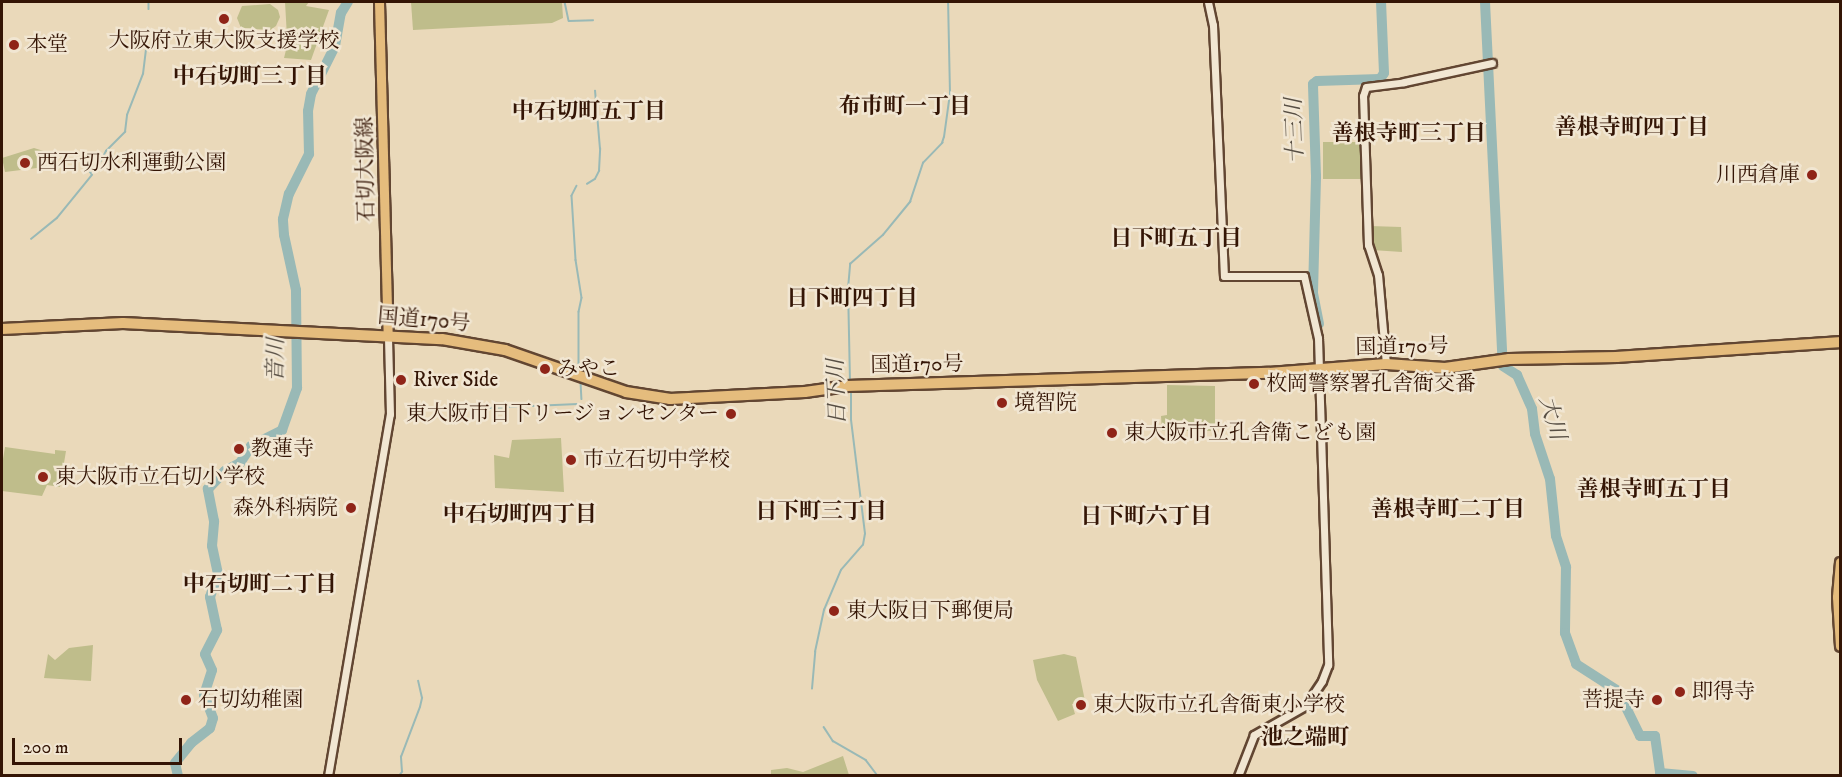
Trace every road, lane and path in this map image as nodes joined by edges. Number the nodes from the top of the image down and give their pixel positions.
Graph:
1 (379, 2) edge
2 (1208, 2) edge
3 (1492, 63) dead end
4 (2, 329) edge
5 (388, 336) junction
6 (1840, 342) edge
7 (1386, 364) junction
8 (1318, 370) junction
9 (1840, 562) edge
10 (1840, 646) edge
11 (328, 776) edge
12 (1238, 776) edge

1 - 5 main road, 石切大阪線
2 - 8 street
3 - 7 street
4 - 5 highway, 国道170号
5 - 8 highway, 国道170号
5 - 11 street
6 - 7 highway, 国道170号
7 - 8 highway, 国道170号
8 - 12 street
9 - 10 main road

